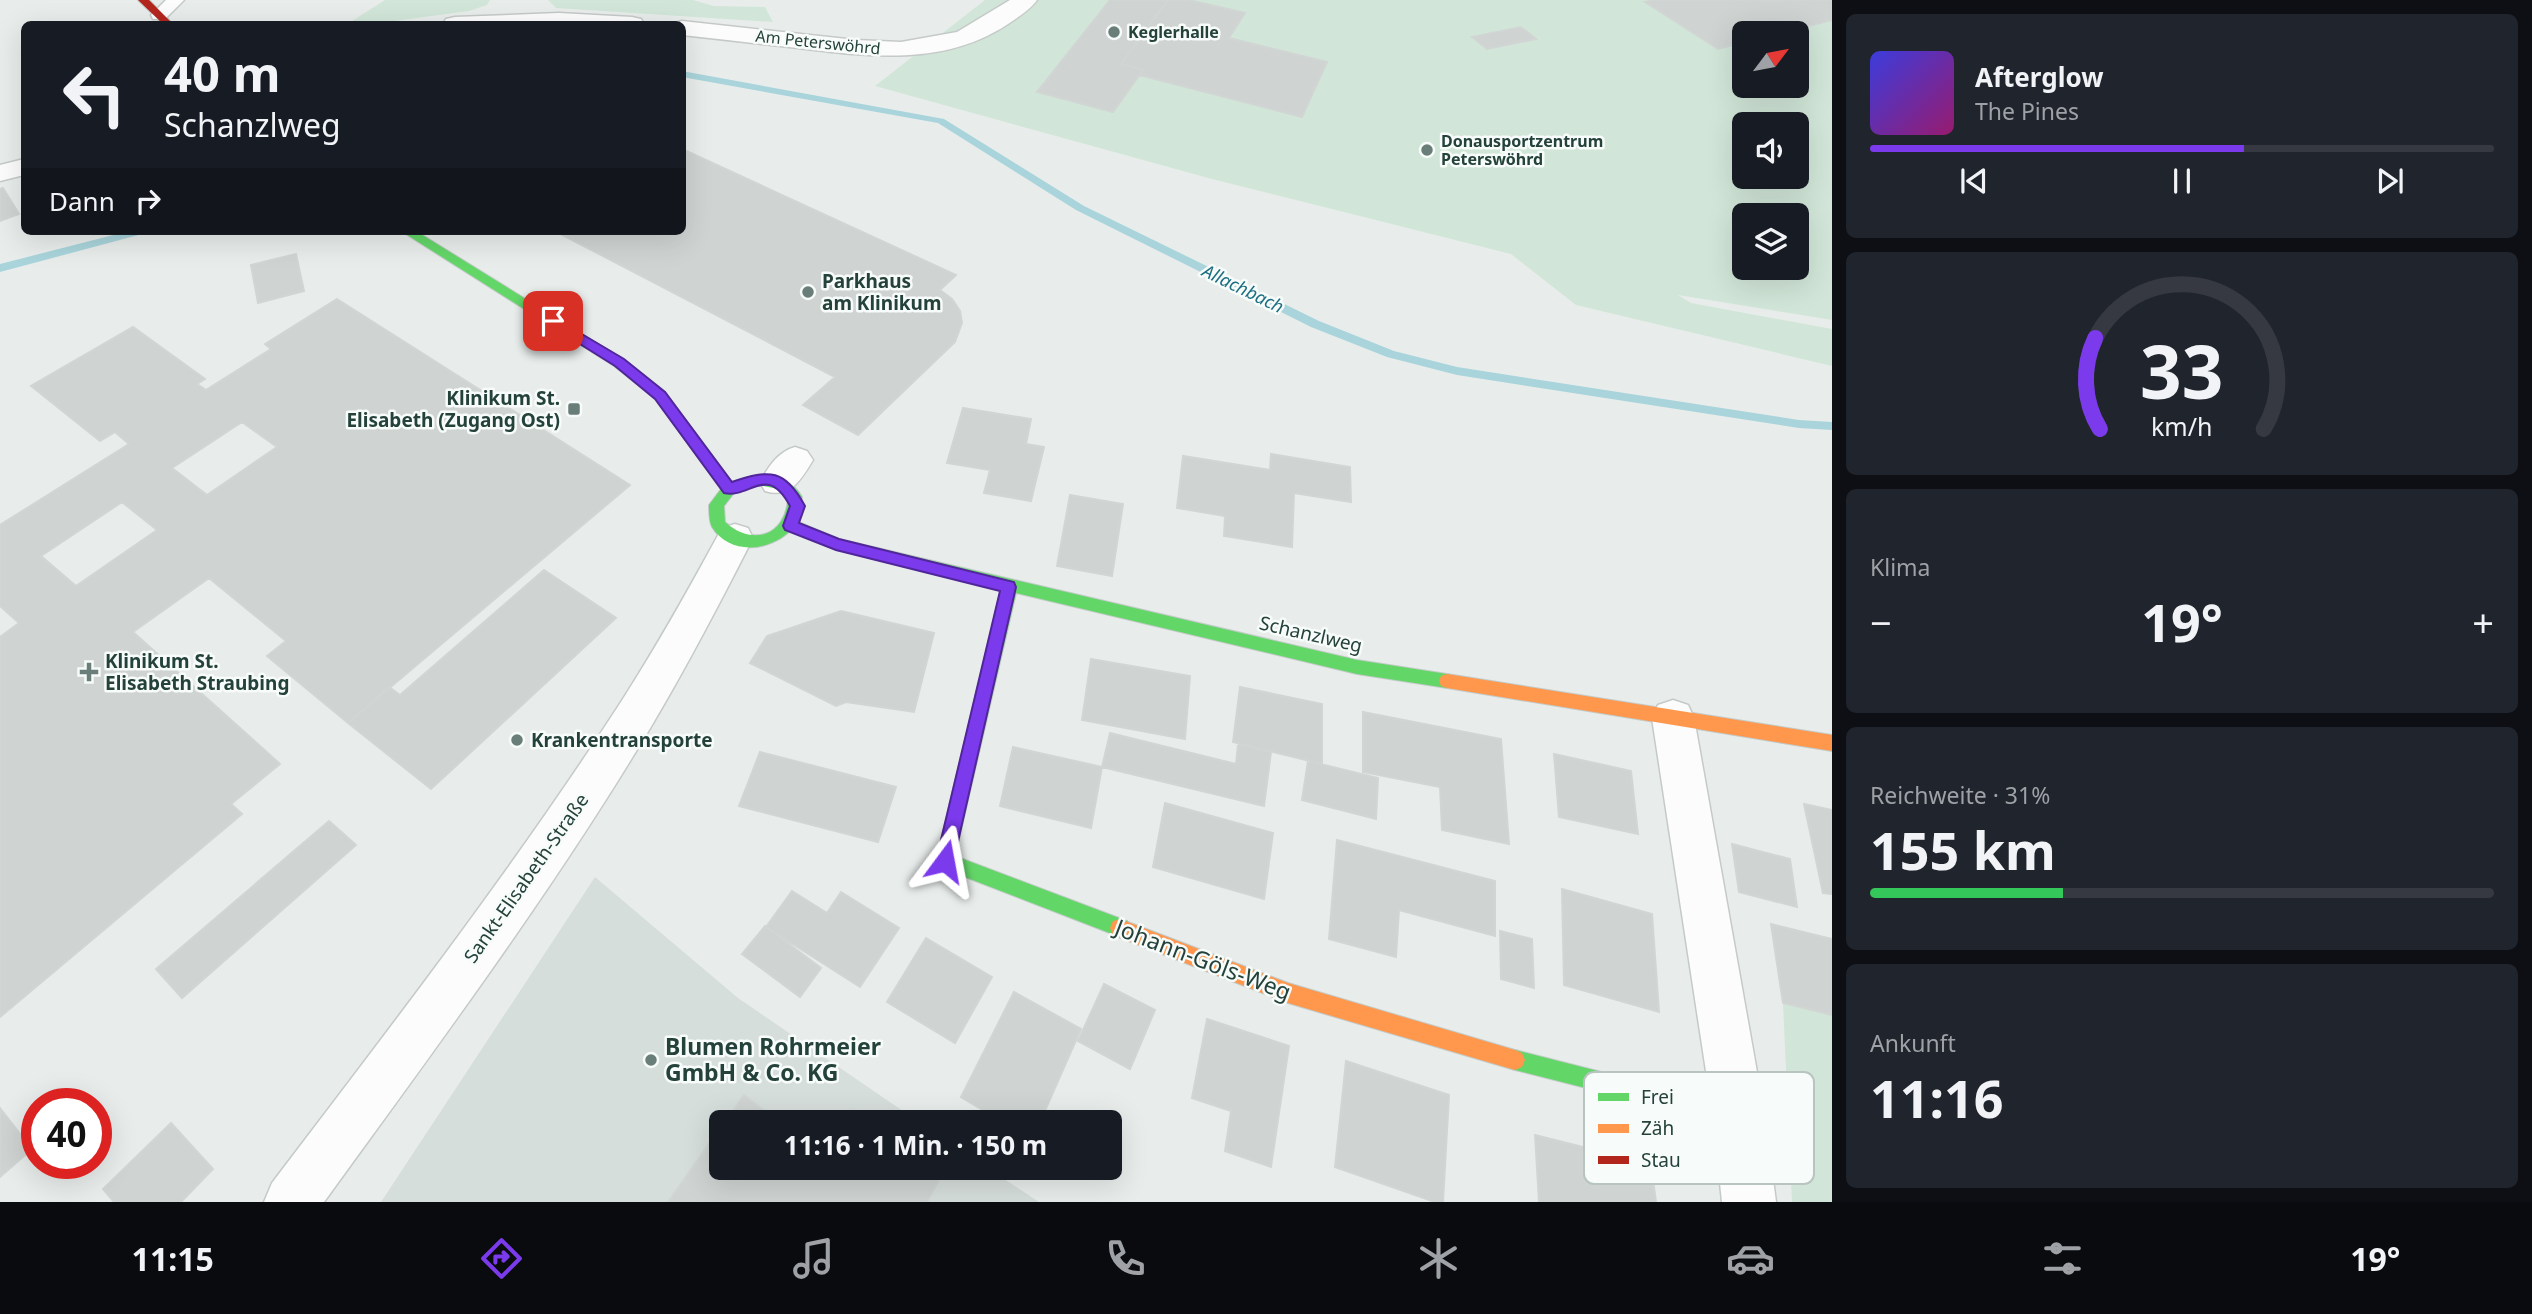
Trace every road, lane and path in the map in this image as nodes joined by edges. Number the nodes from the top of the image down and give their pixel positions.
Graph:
1 (144, 0) edge
2 (176, 0) edge
3 (1025, 0) edge
4 (163, 20) edge
5 (533, 21) edge
6 (577, 21) edge
7 (686, 28) edge
8 (21, 168) edge
9 (0, 173) edge
10 (413, 235) edge
11 (729, 489) junction
12 (790, 526) junction
13 (735, 538) junction
14 (1009, 587) junction
15 (1673, 718) junction
16 (1832, 743) edge
17 (1732, 1072) edge
18 (1584, 1077) edge
19 (1747, 1184) edge
20 (291, 1202) edge
21 (1749, 1202) edge

1 - 4 street
2 - 4 lane
3 - 7 street, Am Peterswöhrd
5 - 6 street
8 - 9 street
10 - 11 street
11 - 12 street
11 - 13 street
12 - 13 street
12 - 14 street, Schanzlweg
13 - 20 street, Sankt-Elisabeth-Straße
14 - 15 street, Schanzlweg
14 - 18 street, Johann-Göls-Weg
15 - 16 street, Schanzlweg
15 - 17 street
19 - 21 street

